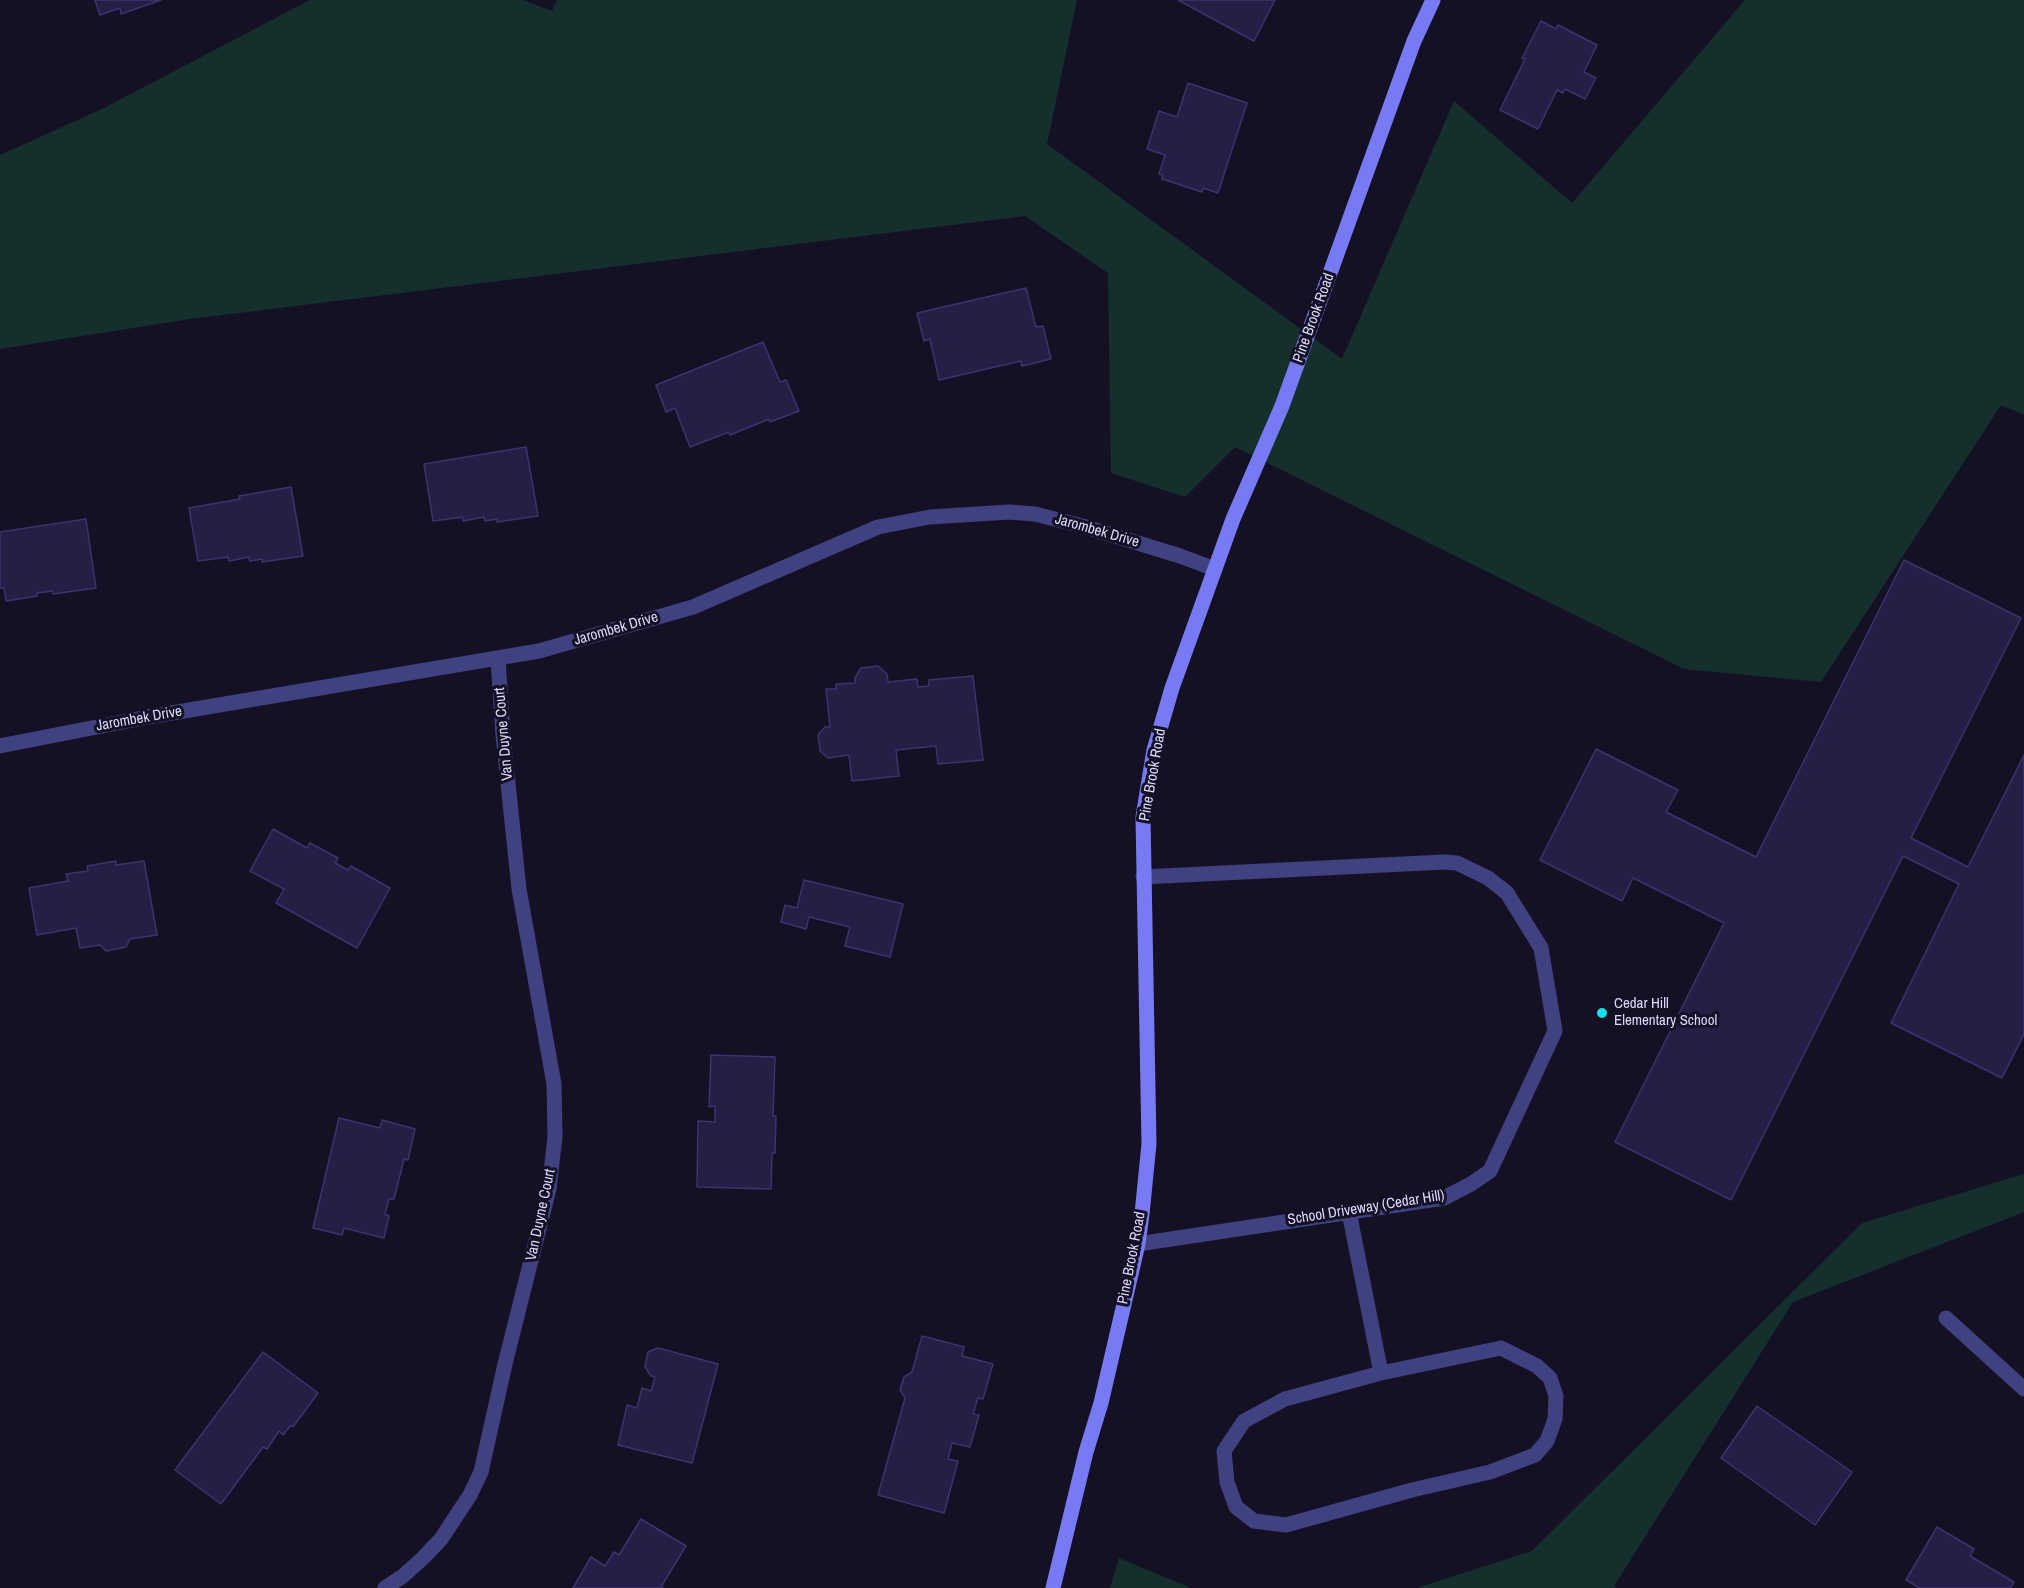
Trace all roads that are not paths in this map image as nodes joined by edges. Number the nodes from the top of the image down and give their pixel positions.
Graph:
1 (1432, 0) edge
2 (1215, 570) junction
3 (498, 658) junction
4 (0, 746) edge
5 (1143, 877) junction
6 (1348, 1212) junction
7 (1138, 1244) junction
8 (1946, 1318) dead end
9 (1381, 1373) junction
10 (2024, 1389) edge
11 (385, 1588) edge
12 (1053, 1588) edge

1 - 2 street, Pine Brook Road
2 - 3 street, Jarombek Drive
2 - 5 street, Pine Brook Road
3 - 4 street, Jarombek Drive
3 - 11 street, Van Duyne Court
5 - 6 street, School Driveway (Cedar Hill)
5 - 7 street, Pine Brook Road
6 - 7 street, School Driveway (Cedar Hill)
6 - 9 street
7 - 12 street, Pine Brook Road
8 - 10 street
9 - 9 street

